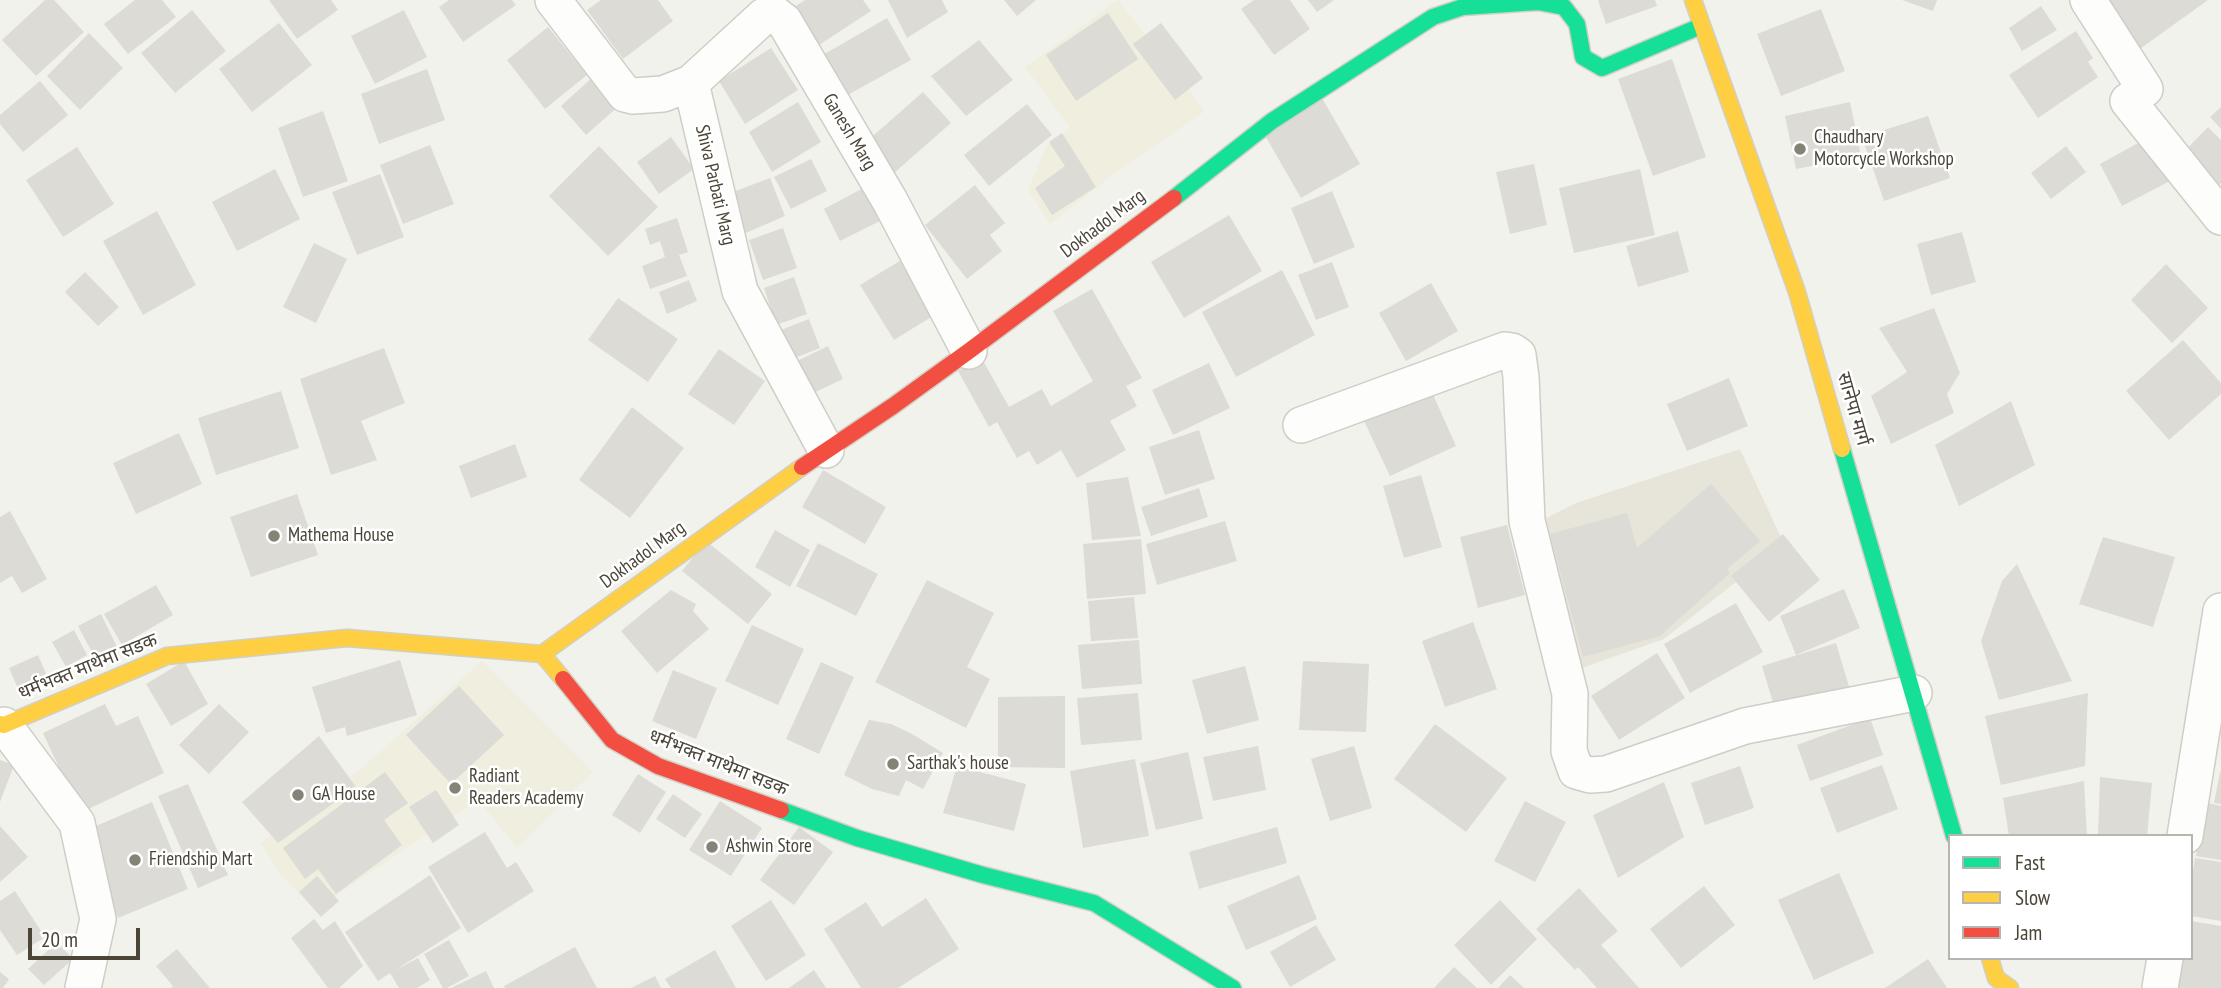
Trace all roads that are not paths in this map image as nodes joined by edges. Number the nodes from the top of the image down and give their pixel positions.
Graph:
1 (553, 0) edge
2 (1693, 0) edge
3 (2088, 0) edge
4 (1702, 26) junction
5 (691, 83) junction
6 (2221, 218) edge
7 (969, 351) junction
8 (1301, 425) dead end
9 (826, 450) junction
10 (2221, 611) edge
11 (542, 654) junction
12 (1914, 693) junction
13 (2, 724) edge
14 (1953, 834) edge
15 (2185, 834) edge
16 (1991, 960) edge
17 (2165, 960) edge
18 (83, 988) edge
19 (1233, 988) edge
20 (2010, 988) edge
21 (2160, 988) edge

1 - 5 street
2 - 4 main road, सानेपा मार्ग
3 - 6 street
4 - 7 main road, Dokhadol Marg
4 - 12 main road, सानेपा मार्ग
5 - 7 street, Ganesh Marg
5 - 9 street, Shiva Parbati Marg
7 - 9 main road, Dokhadol Marg
8 - 12 street
9 - 11 main road, Dokhadol Marg
10 - 15 street
11 - 13 main road, धर्मभक्त माथेमा सडक
11 - 19 main road, धर्मभक्त माथेमा सडक
12 - 14 main road, सानेपा मार्ग
13 - 18 street
16 - 20 main road
17 - 21 street

